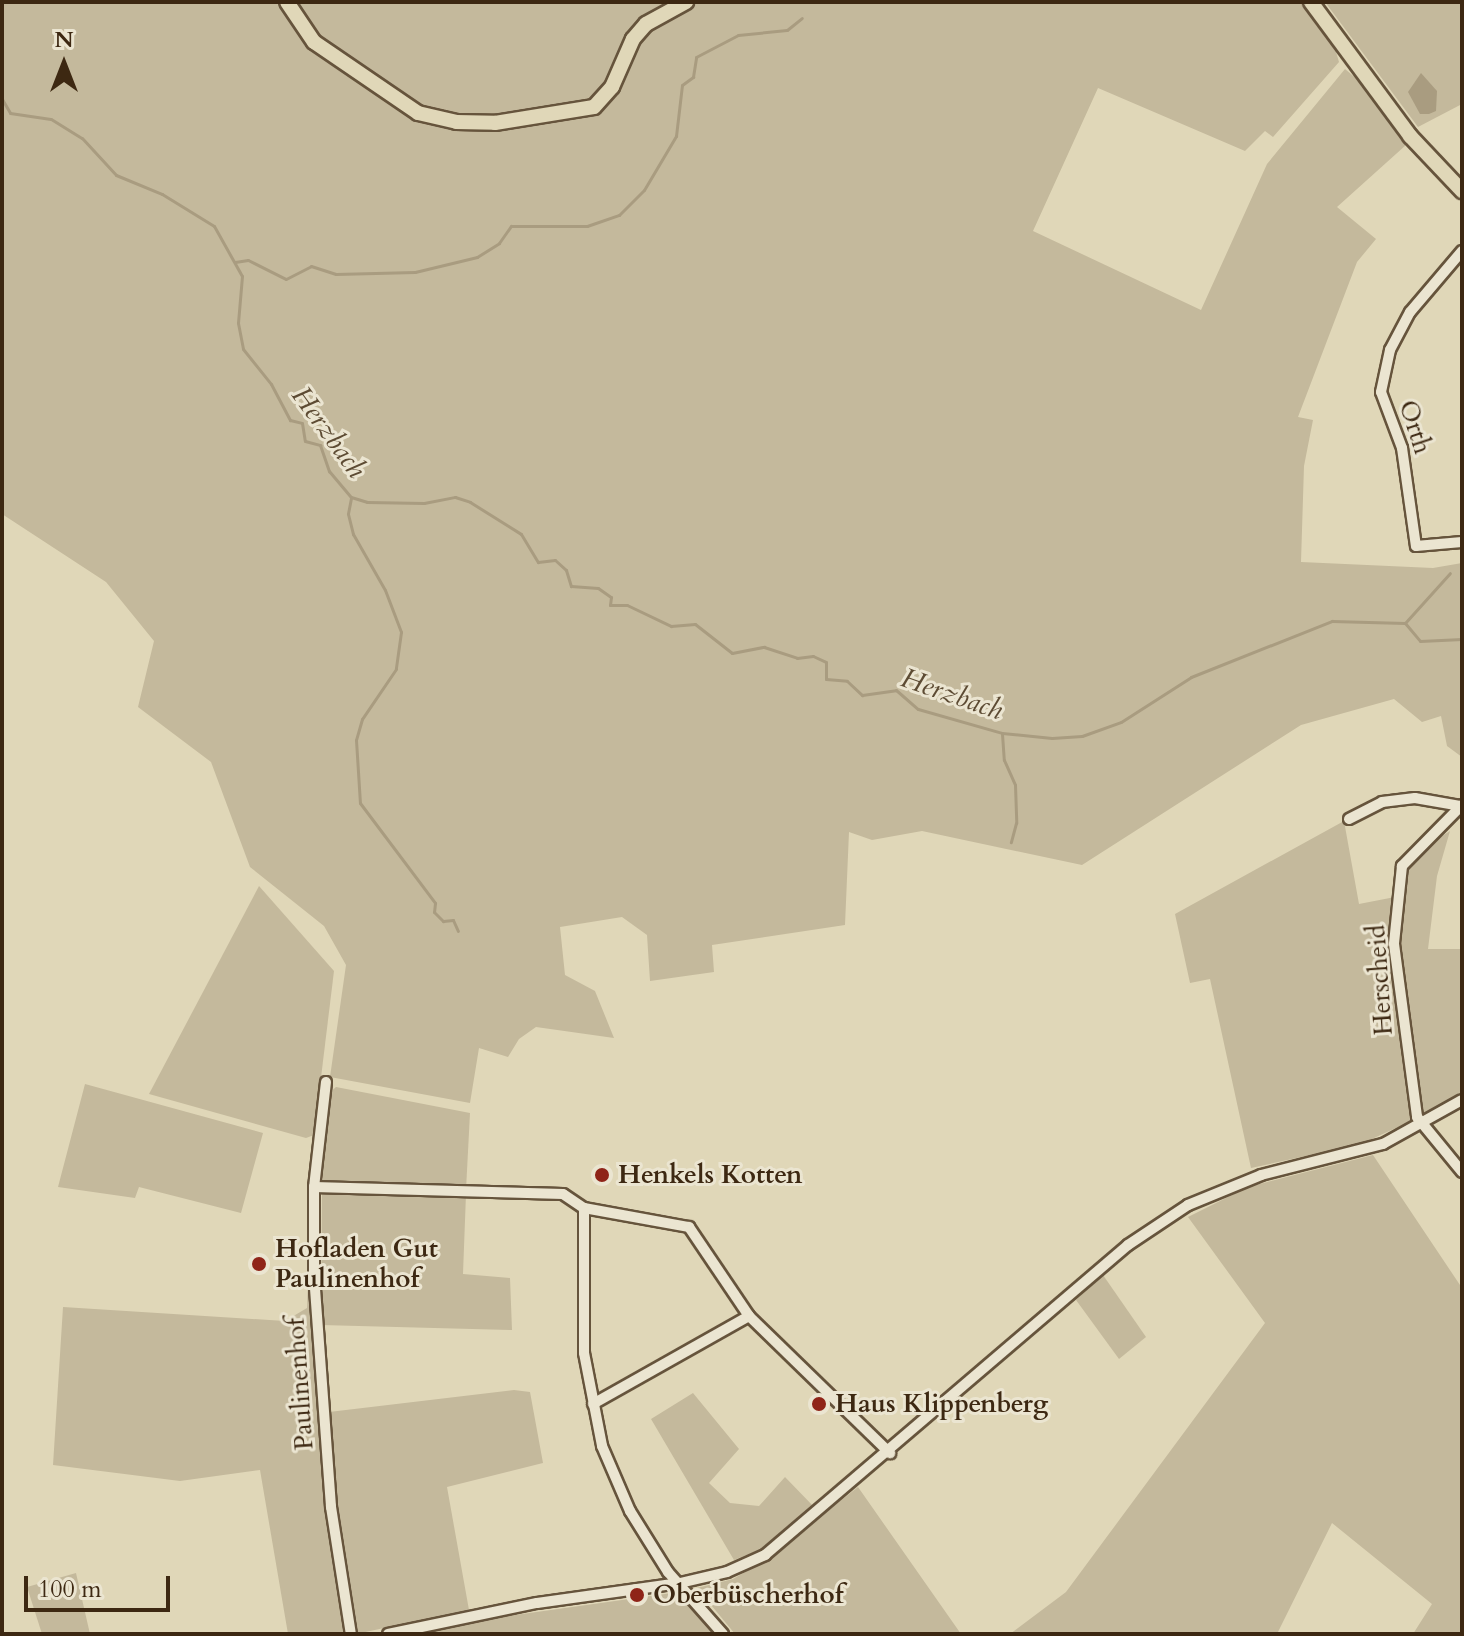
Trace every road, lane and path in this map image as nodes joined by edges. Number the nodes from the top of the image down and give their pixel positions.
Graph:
1 (287, 2) edge
2 (686, 2) edge
3 (1311, 2) edge
4 (1462, 191) edge
5 (1462, 251) edge
6 (1462, 542) edge
7 (1462, 805) edge
8 (1349, 819) dead end
9 (326, 1082) dead end
10 (1462, 1100) edge
11 (1425, 1124) junction
12 (1462, 1172) edge
13 (314, 1187) junction
14 (584, 1208) junction
15 (749, 1316) junction
16 (593, 1404) junction
17 (890, 1453) junction
18 (680, 1583) junction
19 (351, 1634) edge
20 (388, 1634) edge
21 (723, 1634) edge

1 - 2 main road
3 - 4 main road
5 - 6 street, Orth
7 - 8 street, Herscheid
7 - 11 street, Herscheid
9 - 13 street, Paulinenhof
10 - 11 street
11 - 12 street, Herscheid
11 - 17 street
13 - 14 street
13 - 19 street, Paulinenhof
14 - 15 street
14 - 16 street
15 - 16 street
15 - 17 street
16 - 18 street
17 - 18 street
18 - 20 street
18 - 21 street

